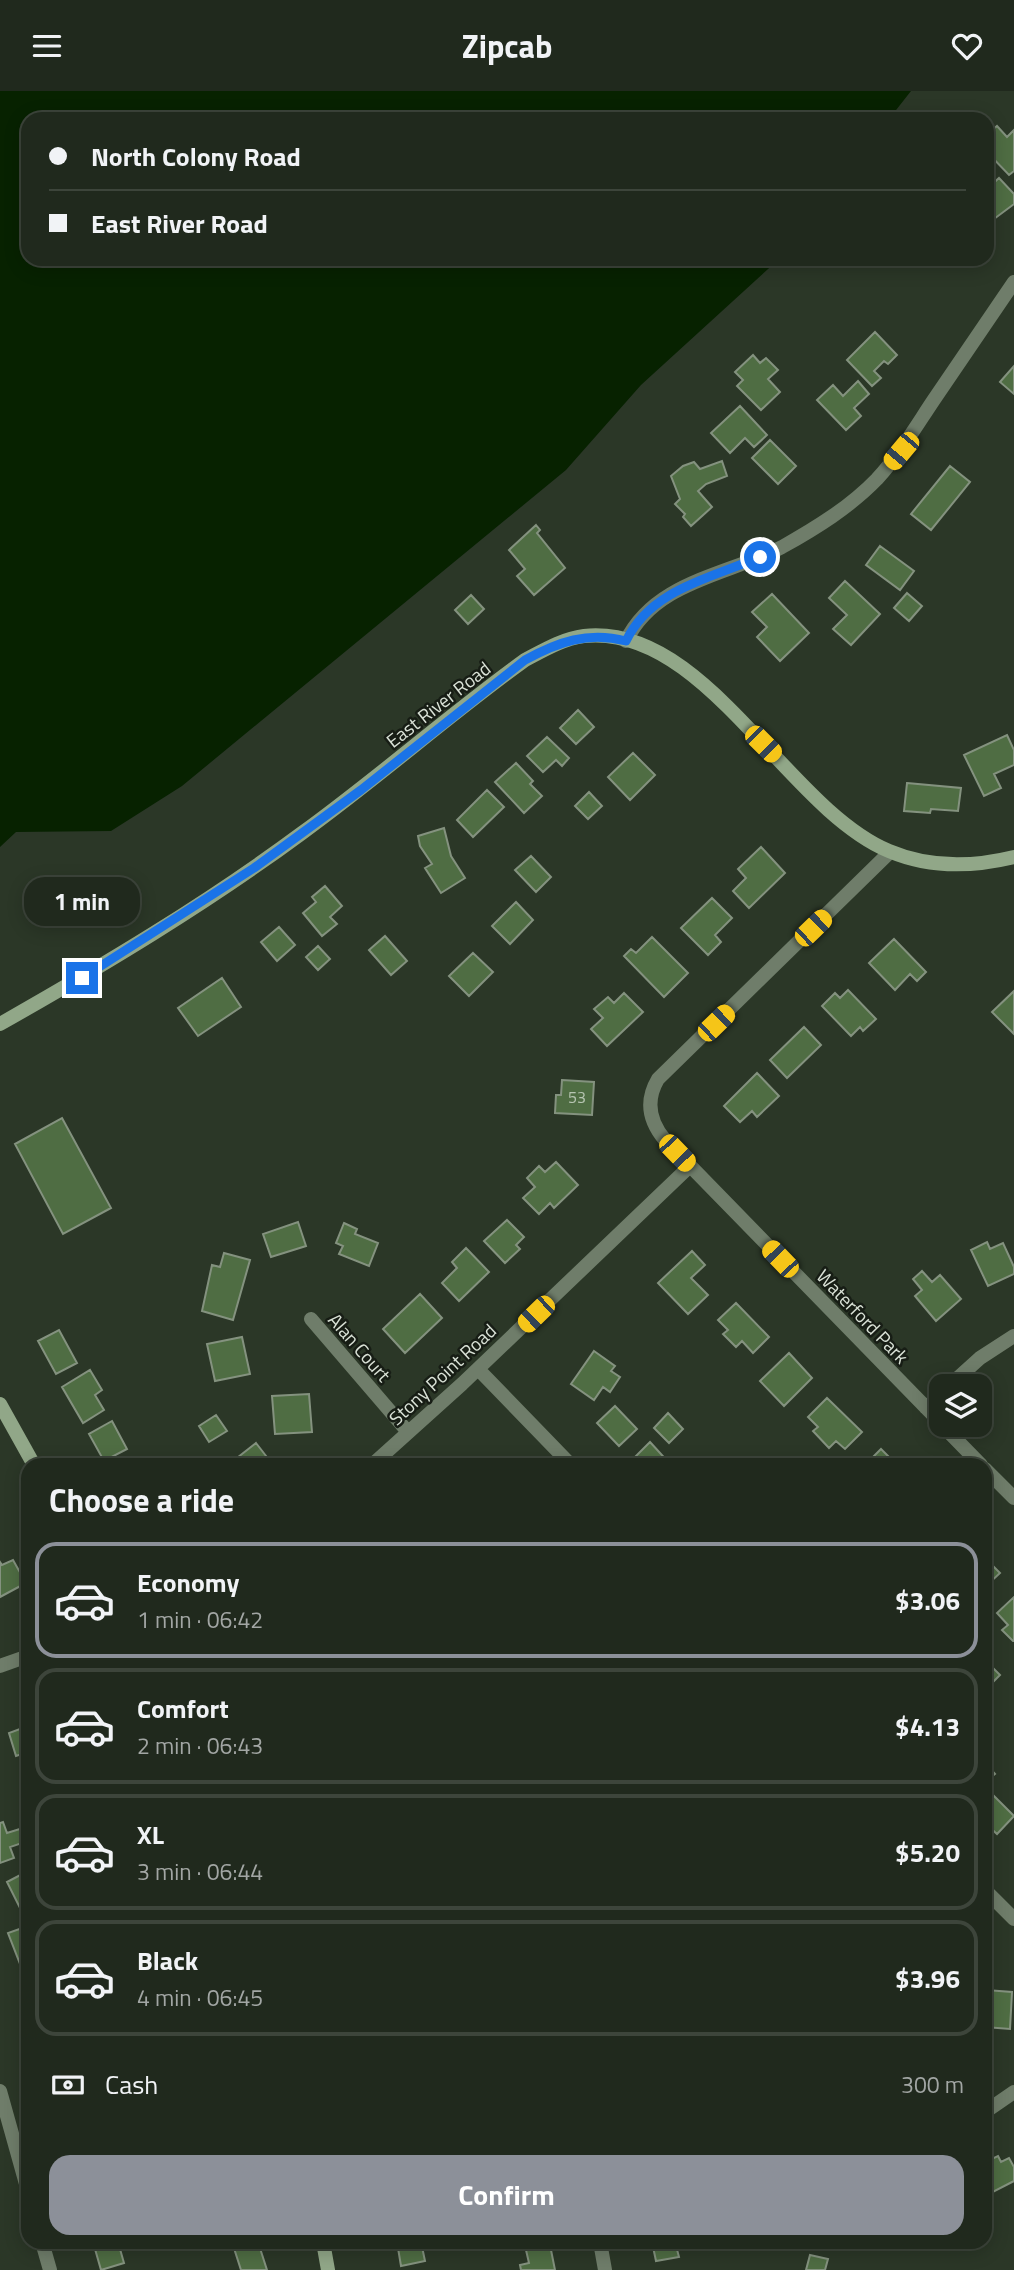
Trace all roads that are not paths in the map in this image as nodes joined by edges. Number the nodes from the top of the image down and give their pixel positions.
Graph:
1 (1014, 282) edge
2 (626, 641) junction
3 (890, 852) junction
4 (1014, 857) edge
5 (0, 1024) edge
6 (690, 1166) junction
7 (311, 1319) dead end
8 (1014, 1336) edge
9 (478, 1369) junction
10 (962, 1374) edge
11 (0, 1404) edge
12 (929, 1405) edge
13 (926, 1408) junction
14 (929, 1411) edge
15 (408, 1432) junction
16 (954, 1437) edge
17 (30, 1458) edge
18 (380, 1458) edge
19 (564, 1458) edge
20 (974, 1458) edge
21 (992, 1476) edge
22 (1014, 1498) edge
23 (21, 1658) edge
24 (0, 1666) edge
25 (992, 1897) edge
26 (1014, 1919) edge
27 (0, 2091) edge
28 (1014, 2092) edge
29 (992, 2107) edge
30 (21, 2166) edge
31 (44, 2249) edge
32 (324, 2249) edge
33 (601, 2249) edge
34 (50, 2270) edge
35 (328, 2270) edge
36 (605, 2270) edge

1 - 2 street
2 - 3 main road, East River Road
2 - 5 main road, East River Road
3 - 4 main road, East River Road
3 - 6 street, Waterford Park
6 - 9 street, Stony Point Road
6 - 13 street, Waterford Park
7 - 15 street, Alan Court
8 - 10 street
9 - 15 street, Stony Point Road
9 - 19 street
11 - 17 main road
12 - 13 street
13 - 14 street, Waterford Park
15 - 18 street, Stony Point Road
16 - 20 street, Waterford Park
21 - 22 street
23 - 24 street
25 - 26 street
27 - 30 street
28 - 29 street
31 - 34 street
32 - 35 main road
33 - 36 street

